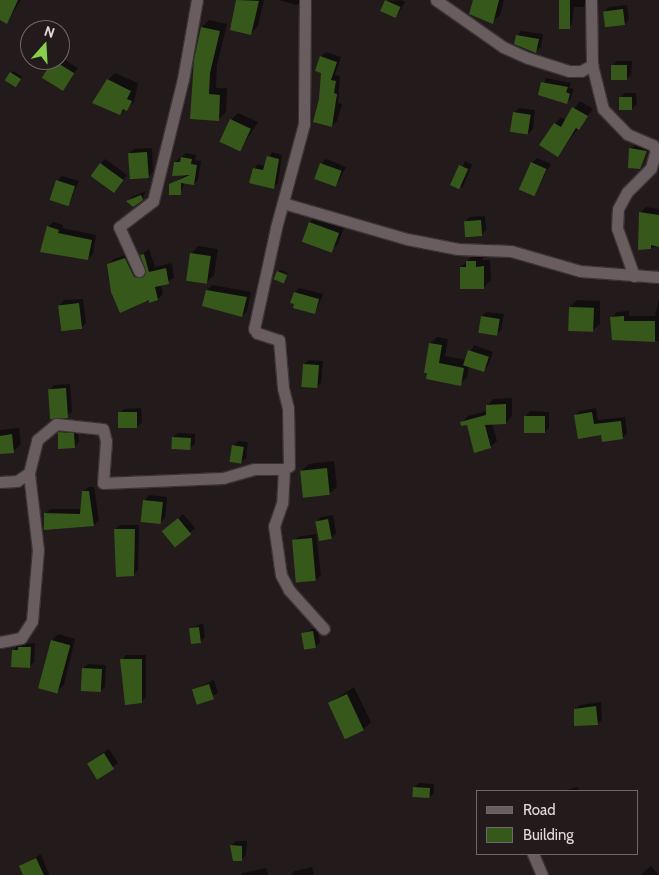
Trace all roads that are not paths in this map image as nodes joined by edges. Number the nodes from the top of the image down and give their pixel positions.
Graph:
1 (197, 0) edge
2 (305, 0) edge
3 (436, 0) edge
4 (591, 0) edge
5 (592, 65) junction
6 (283, 204) junction
7 (139, 271) dead end
8 (634, 276) junction
9 (659, 277) edge
10 (284, 470) junction
11 (29, 473) junction
12 (2, 482) edge
13 (30, 496) junction
14 (324, 629) dead end
15 (0, 642) edge
16 (533, 855) edge
17 (542, 875) edge

1 - 7 street
2 - 6 street
3 - 5 street
4 - 5 street
5 - 8 street
6 - 8 street
6 - 10 street
8 - 9 street
10 - 11 street
10 - 14 street
11 - 12 street
11 - 13 street
12 - 13 street
13 - 15 street
16 - 17 street

